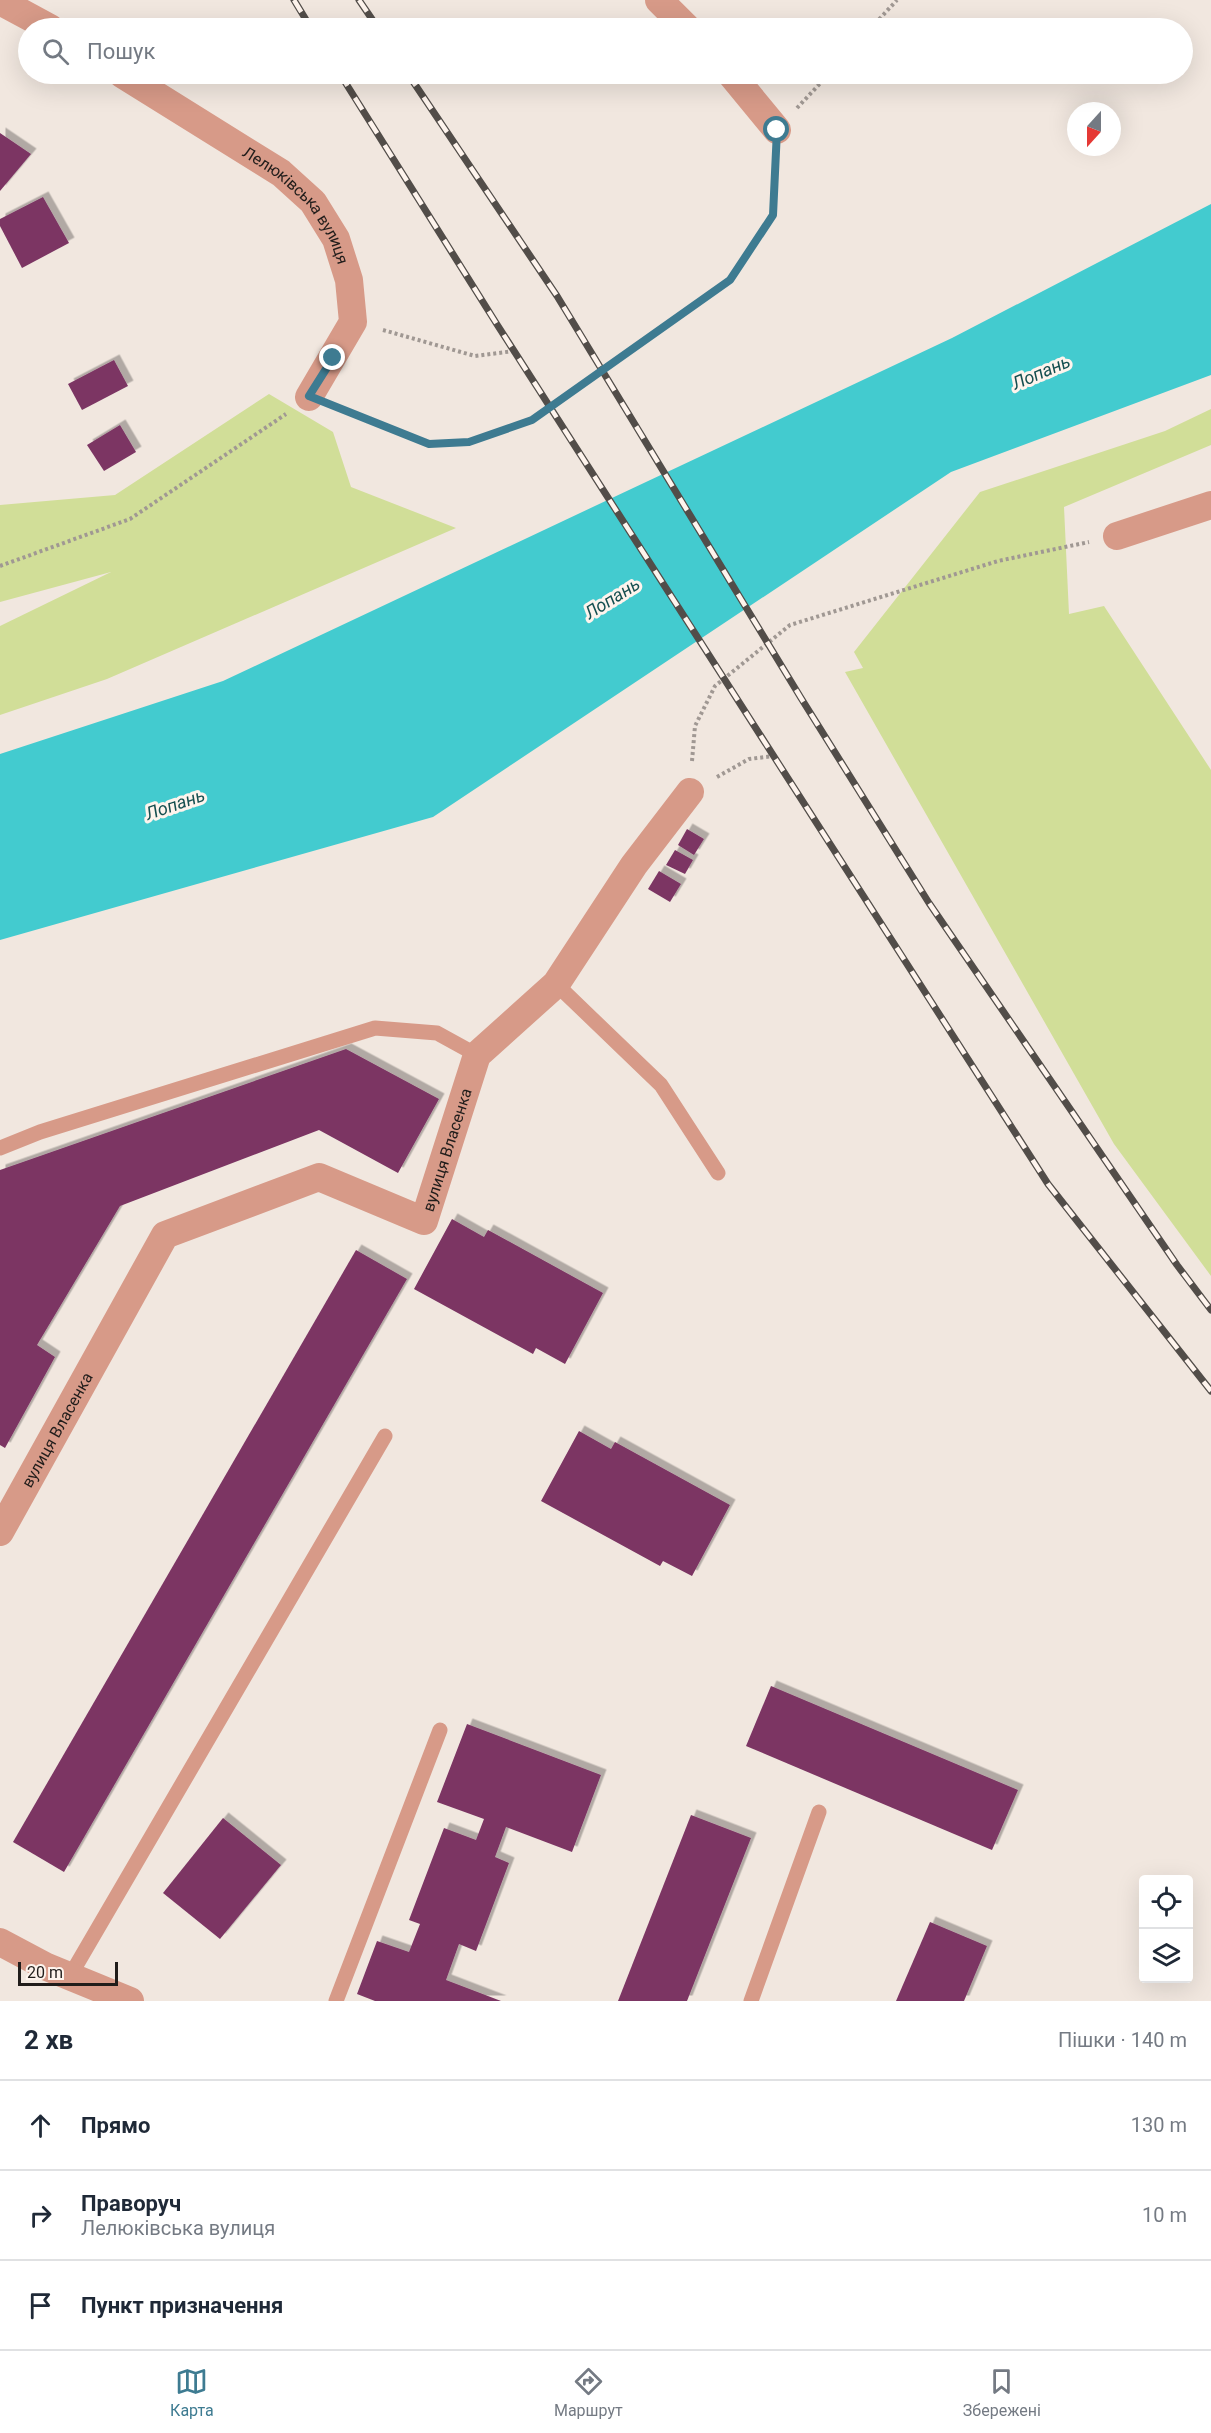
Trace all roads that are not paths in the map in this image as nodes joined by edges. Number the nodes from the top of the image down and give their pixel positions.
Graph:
1 (658, 0) edge
2 (0, 1) edge
3 (33, 18) edge
4 (677, 18) edge
5 (138, 84) edge
6 (739, 84) edge
7 (777, 130) road end
8 (309, 396) road end
9 (1211, 505) edge
10 (1117, 536) road end
11 (690, 792) road end
12 (555, 984) junction
13 (477, 1054) junction
14 (0, 1148) edge
15 (718, 1173) dead end
16 (385, 1436) dead end
17 (0, 1532) edge
18 (440, 1730) dead end
19 (819, 1812) dead end
20 (0, 1942) edge
21 (70, 1976) junction
22 (130, 2001) edge
23 (336, 2001) edge
24 (751, 2001) edge

1 - 4 street
2 - 3 street
5 - 8 street, Лелюківська вулиця
6 - 7 street
9 - 10 street
11 - 12 street
12 - 13 street
12 - 15 lane
13 - 14 lane
13 - 17 street, вулиця Власенка
16 - 21 lane
18 - 23 lane
19 - 24 lane
20 - 21 street
21 - 22 street

